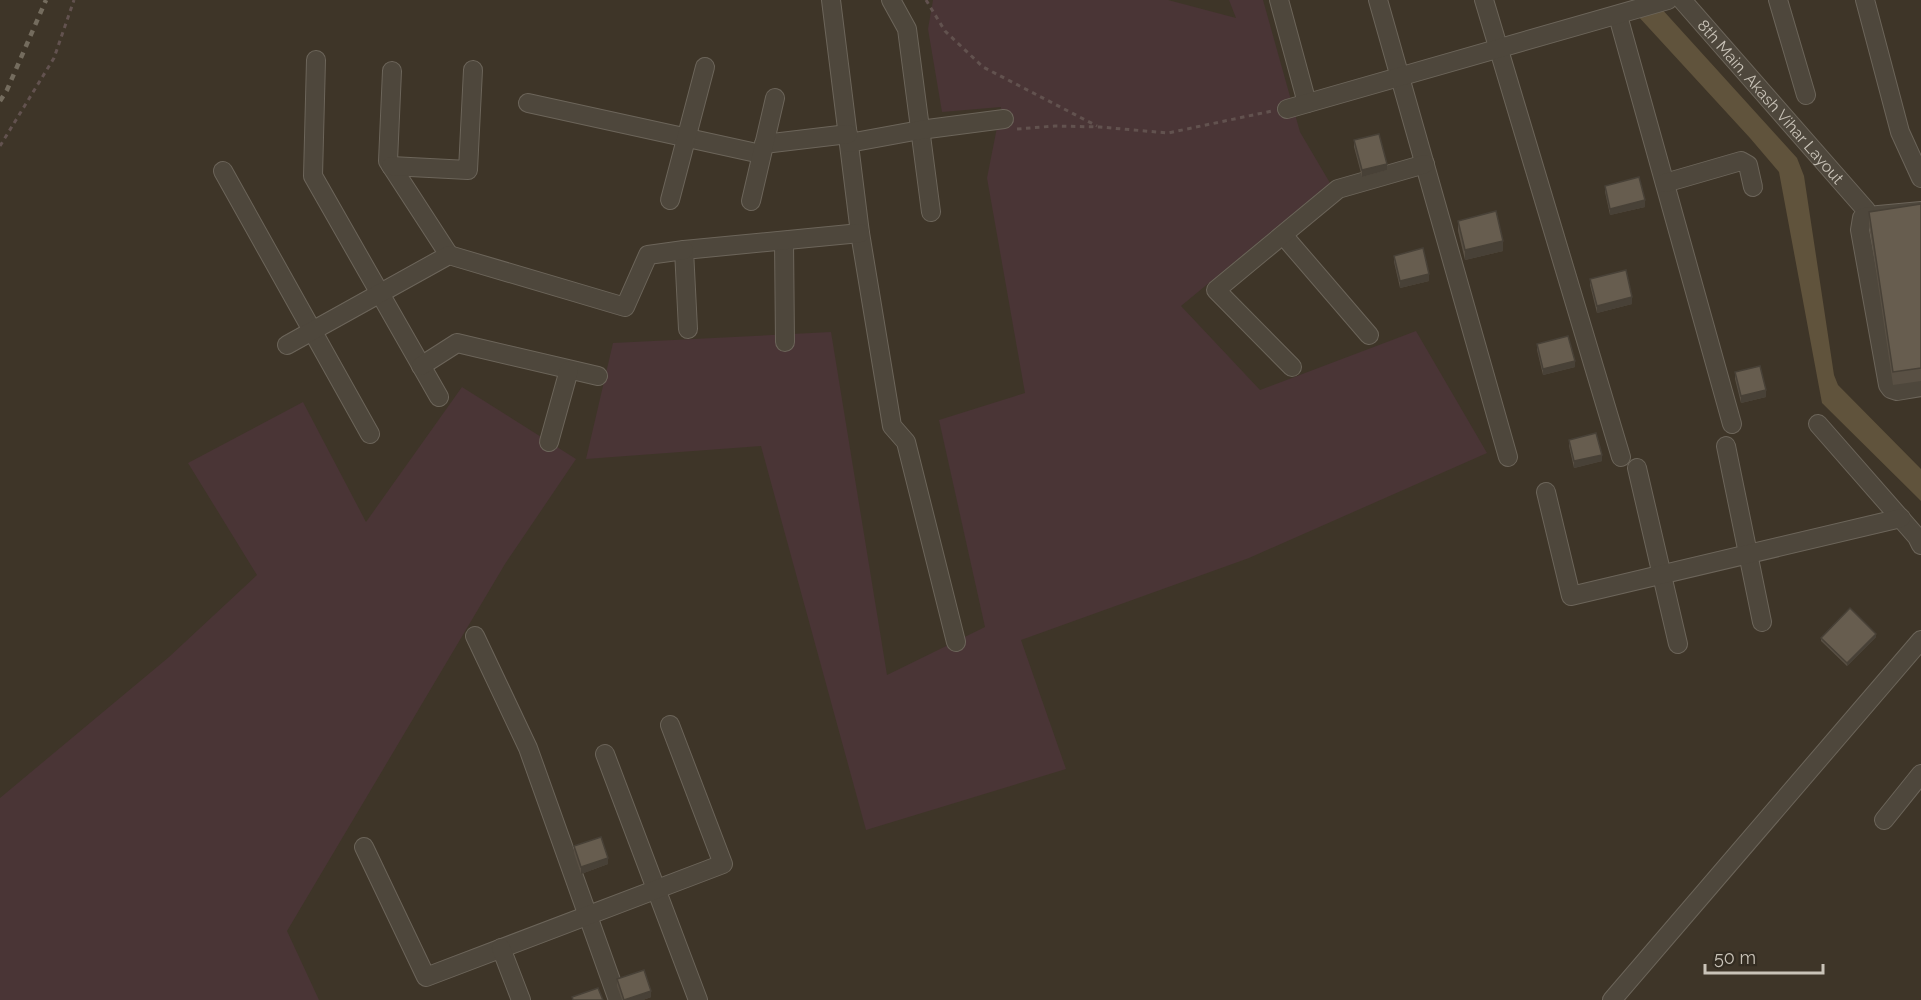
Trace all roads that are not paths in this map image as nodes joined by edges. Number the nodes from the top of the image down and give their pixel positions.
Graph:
1 (831, 0) edge
2 (891, 0) edge
3 (1279, 0) edge
4 (1378, 0) edge
5 (1484, 0) edge
6 (1668, 0) edge
7 (1682, 0) edge
8 (1778, 0) edge
9 (1865, 0) edge
10 (1618, 16) junction
11 (1499, 49) junction
12 (316, 60) dead end
13 (705, 67) dead end
14 (473, 70) dead end
15 (392, 71) dead end
16 (1400, 77) junction
17 (1806, 95) dead end
18 (775, 98) dead end
19 (528, 103) dead end
20 (1307, 103) junction
21 (1287, 108) road end
22 (1004, 119) road end
23 (920, 130) junction
24 (686, 138) junction
25 (848, 139) junction
26 (763, 149) junction
27 (1425, 164) junction
28 (391, 166) junction
29 (223, 171) dead end
30 (1921, 178) edge
31 (1665, 183) junction
32 (1754, 187) dead end
33 (670, 200) dead end
34 (751, 201) dead end
35 (1864, 210) junction
36 (1921, 211) edge
37 (931, 212) dead end
38 (860, 233) junction
39 (1282, 235) junction
40 (784, 242) junction
41 (684, 250) junction
42 (449, 255) junction
43 (380, 293) junction
44 (688, 329) dead end
45 (312, 331) junction
46 (1369, 335) dead end
47 (785, 342) dead end
48 (287, 345) dead end
49 (421, 366) junction
50 (1292, 367) dead end
51 (569, 370) junction
52 (598, 376) dead end
53 (1921, 387) edge
54 (439, 397) dead end
55 (1732, 424) dead end
56 (1818, 424) dead end
57 (370, 434) dead end
58 (549, 442) dead end
59 (1726, 446) dead end
60 (1621, 457) dead end
61 (1508, 458) dead end
62 (1637, 468) dead end
63 (1546, 492) dead end
64 (1901, 519) junction
65 (1921, 545) edge
66 (1749, 554) junction
67 (1662, 575) junction
68 (1762, 622) dead end
69 (475, 636) dead end
70 (1921, 640) edge
71 (956, 642) dead end
72 (1678, 644) dead end
73 (670, 725) dead end
74 (605, 754) dead end
75 (1921, 774) edge
76 (1884, 820) dead end
77 (364, 848) dead end
78 (657, 890) junction
79 (588, 916) junction
80 (501, 948) junction
81 (520, 1000) edge
82 (618, 1000) edge
83 (698, 1000) edge
84 (1612, 1000) edge

1 - 25 street
2 - 23 street
3 - 20 street
4 - 16 street
5 - 11 street
6 - 10 street
7 - 35 street, 8th Main, Akash Vihar Layout
8 - 17 street
9 - 30 street
10 - 11 street
10 - 31 street
11 - 16 street
11 - 60 street
12 - 43 street
13 - 24 street
14 - 28 street
15 - 28 street
16 - 20 street
16 - 27 street
18 - 26 street
19 - 24 street
20 - 21 street
22 - 23 street
23 - 25 street
23 - 37 street
24 - 26 street
24 - 33 street
25 - 26 street
25 - 38 street
26 - 34 street
27 - 39 street
27 - 61 street
28 - 42 street
29 - 45 street
31 - 32 street
31 - 55 street
35 - 36 street
35 - 53 street
38 - 40 street
38 - 71 street
39 - 46 street
39 - 50 street
40 - 41 street
40 - 47 street
41 - 42 street
41 - 44 street
42 - 43 street
43 - 45 street
43 - 49 street
45 - 48 street
45 - 57 street
49 - 51 street
49 - 54 street
51 - 52 street
51 - 58 street
56 - 64 street
59 - 66 street
62 - 67 street
63 - 67 street
64 - 65 street
64 - 66 street
66 - 67 street
66 - 68 street
67 - 72 street
69 - 79 street
70 - 84 street
73 - 78 street
74 - 78 street
75 - 76 street
77 - 80 street
78 - 79 street
78 - 83 street
79 - 80 street
79 - 82 street
80 - 81 street

